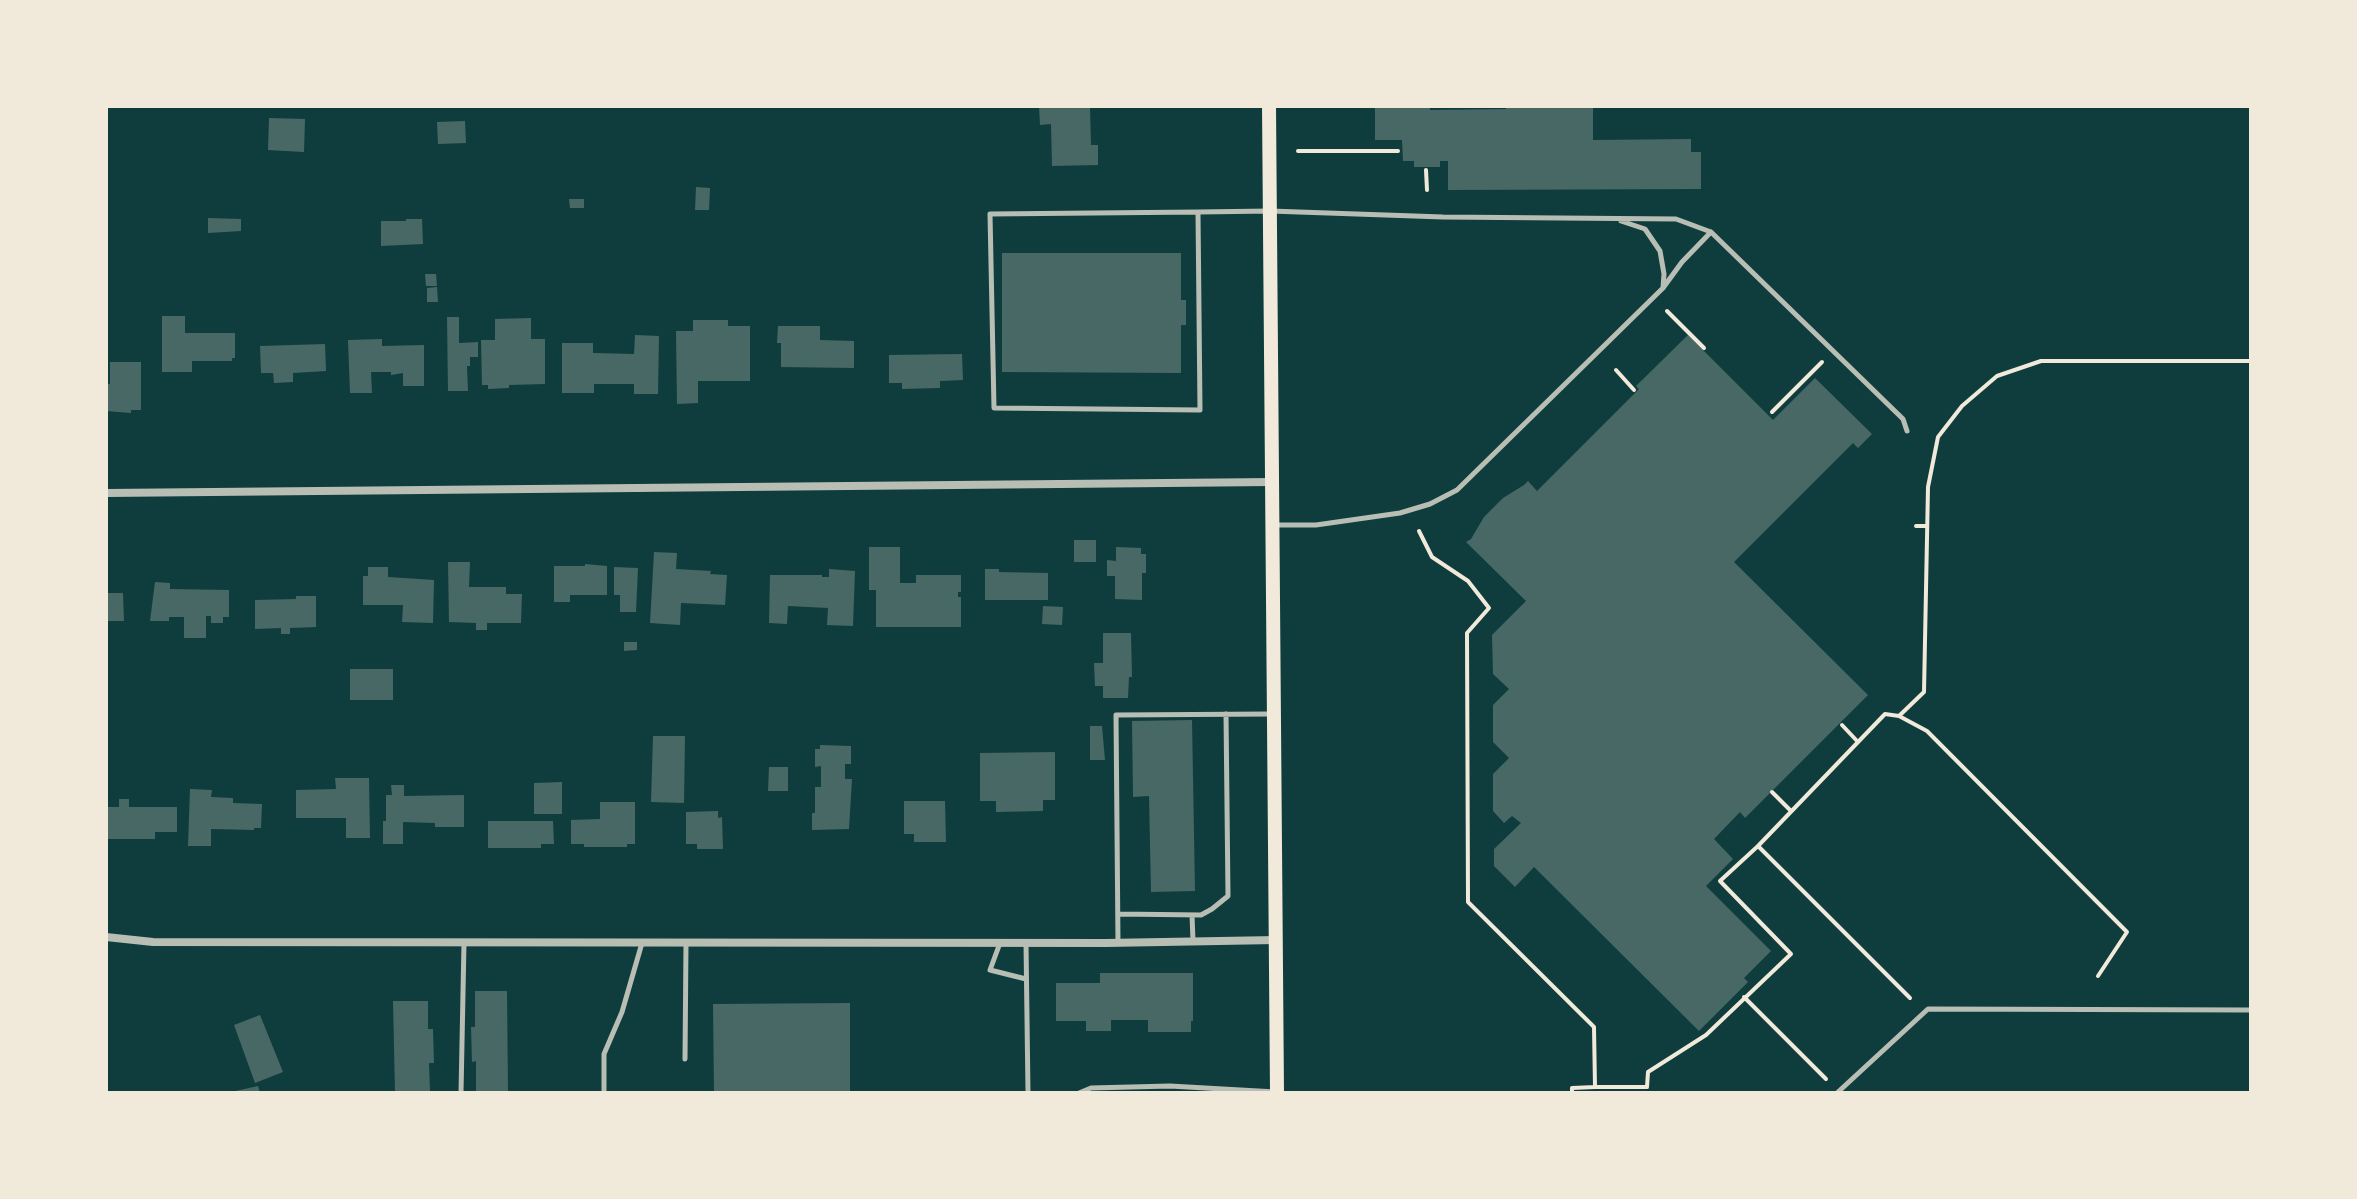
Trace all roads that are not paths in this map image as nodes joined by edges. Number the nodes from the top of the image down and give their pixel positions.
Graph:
1 (1269, 106) edge
2 (1270, 211) junction
3 (1198, 212) junction
4 (1616, 219) junction
5 (1711, 232) junction
6 (1663, 288) junction
7 (1907, 431) dead end
8 (1272, 482) junction
9 (106, 493) edge
10 (1272, 525) junction
11 (1226, 714) junction
12 (1274, 714) junction
13 (1118, 914) junction
14 (1192, 915) junction
15 (106, 937) edge
16 (1276, 940) junction
17 (1193, 941) junction
18 (464, 942) junction
19 (643, 942) junction
20 (686, 943) junction
21 (1000, 943) junction
22 (1026, 943) junction
23 (1118, 943) junction
24 (1026, 979) junction
25 (2251, 1010) edge
26 (685, 1059) dead end
27 (1171, 1089) edge
28 (1277, 1092) edge
29 (461, 1093) edge
30 (604, 1093) edge
31 (1028, 1093) edge
32 (1079, 1093) edge
33 (1837, 1093) edge

1 - 2 main road
2 - 3 lane
2 - 4 lane
2 - 8 main road
3 - 3 lane
4 - 5 lane
4 - 6 lane
5 - 6 lane
5 - 7 lane
6 - 10 lane
8 - 9 street
8 - 10 main road
10 - 12 main road
11 - 12 lane
11 - 13 lane
11 - 14 lane
12 - 16 main road
13 - 14 lane
13 - 23 lane
14 - 17 lane
15 - 18 street
16 - 17 street
16 - 28 main road
17 - 23 street
18 - 19 street
18 - 29 lane
19 - 20 street
19 - 30 lane
20 - 21 street
20 - 26 lane
21 - 22 street
21 - 24 lane
22 - 23 street
22 - 24 lane
24 - 31 lane
25 - 33 lane
27 - 28 lane
27 - 32 lane

